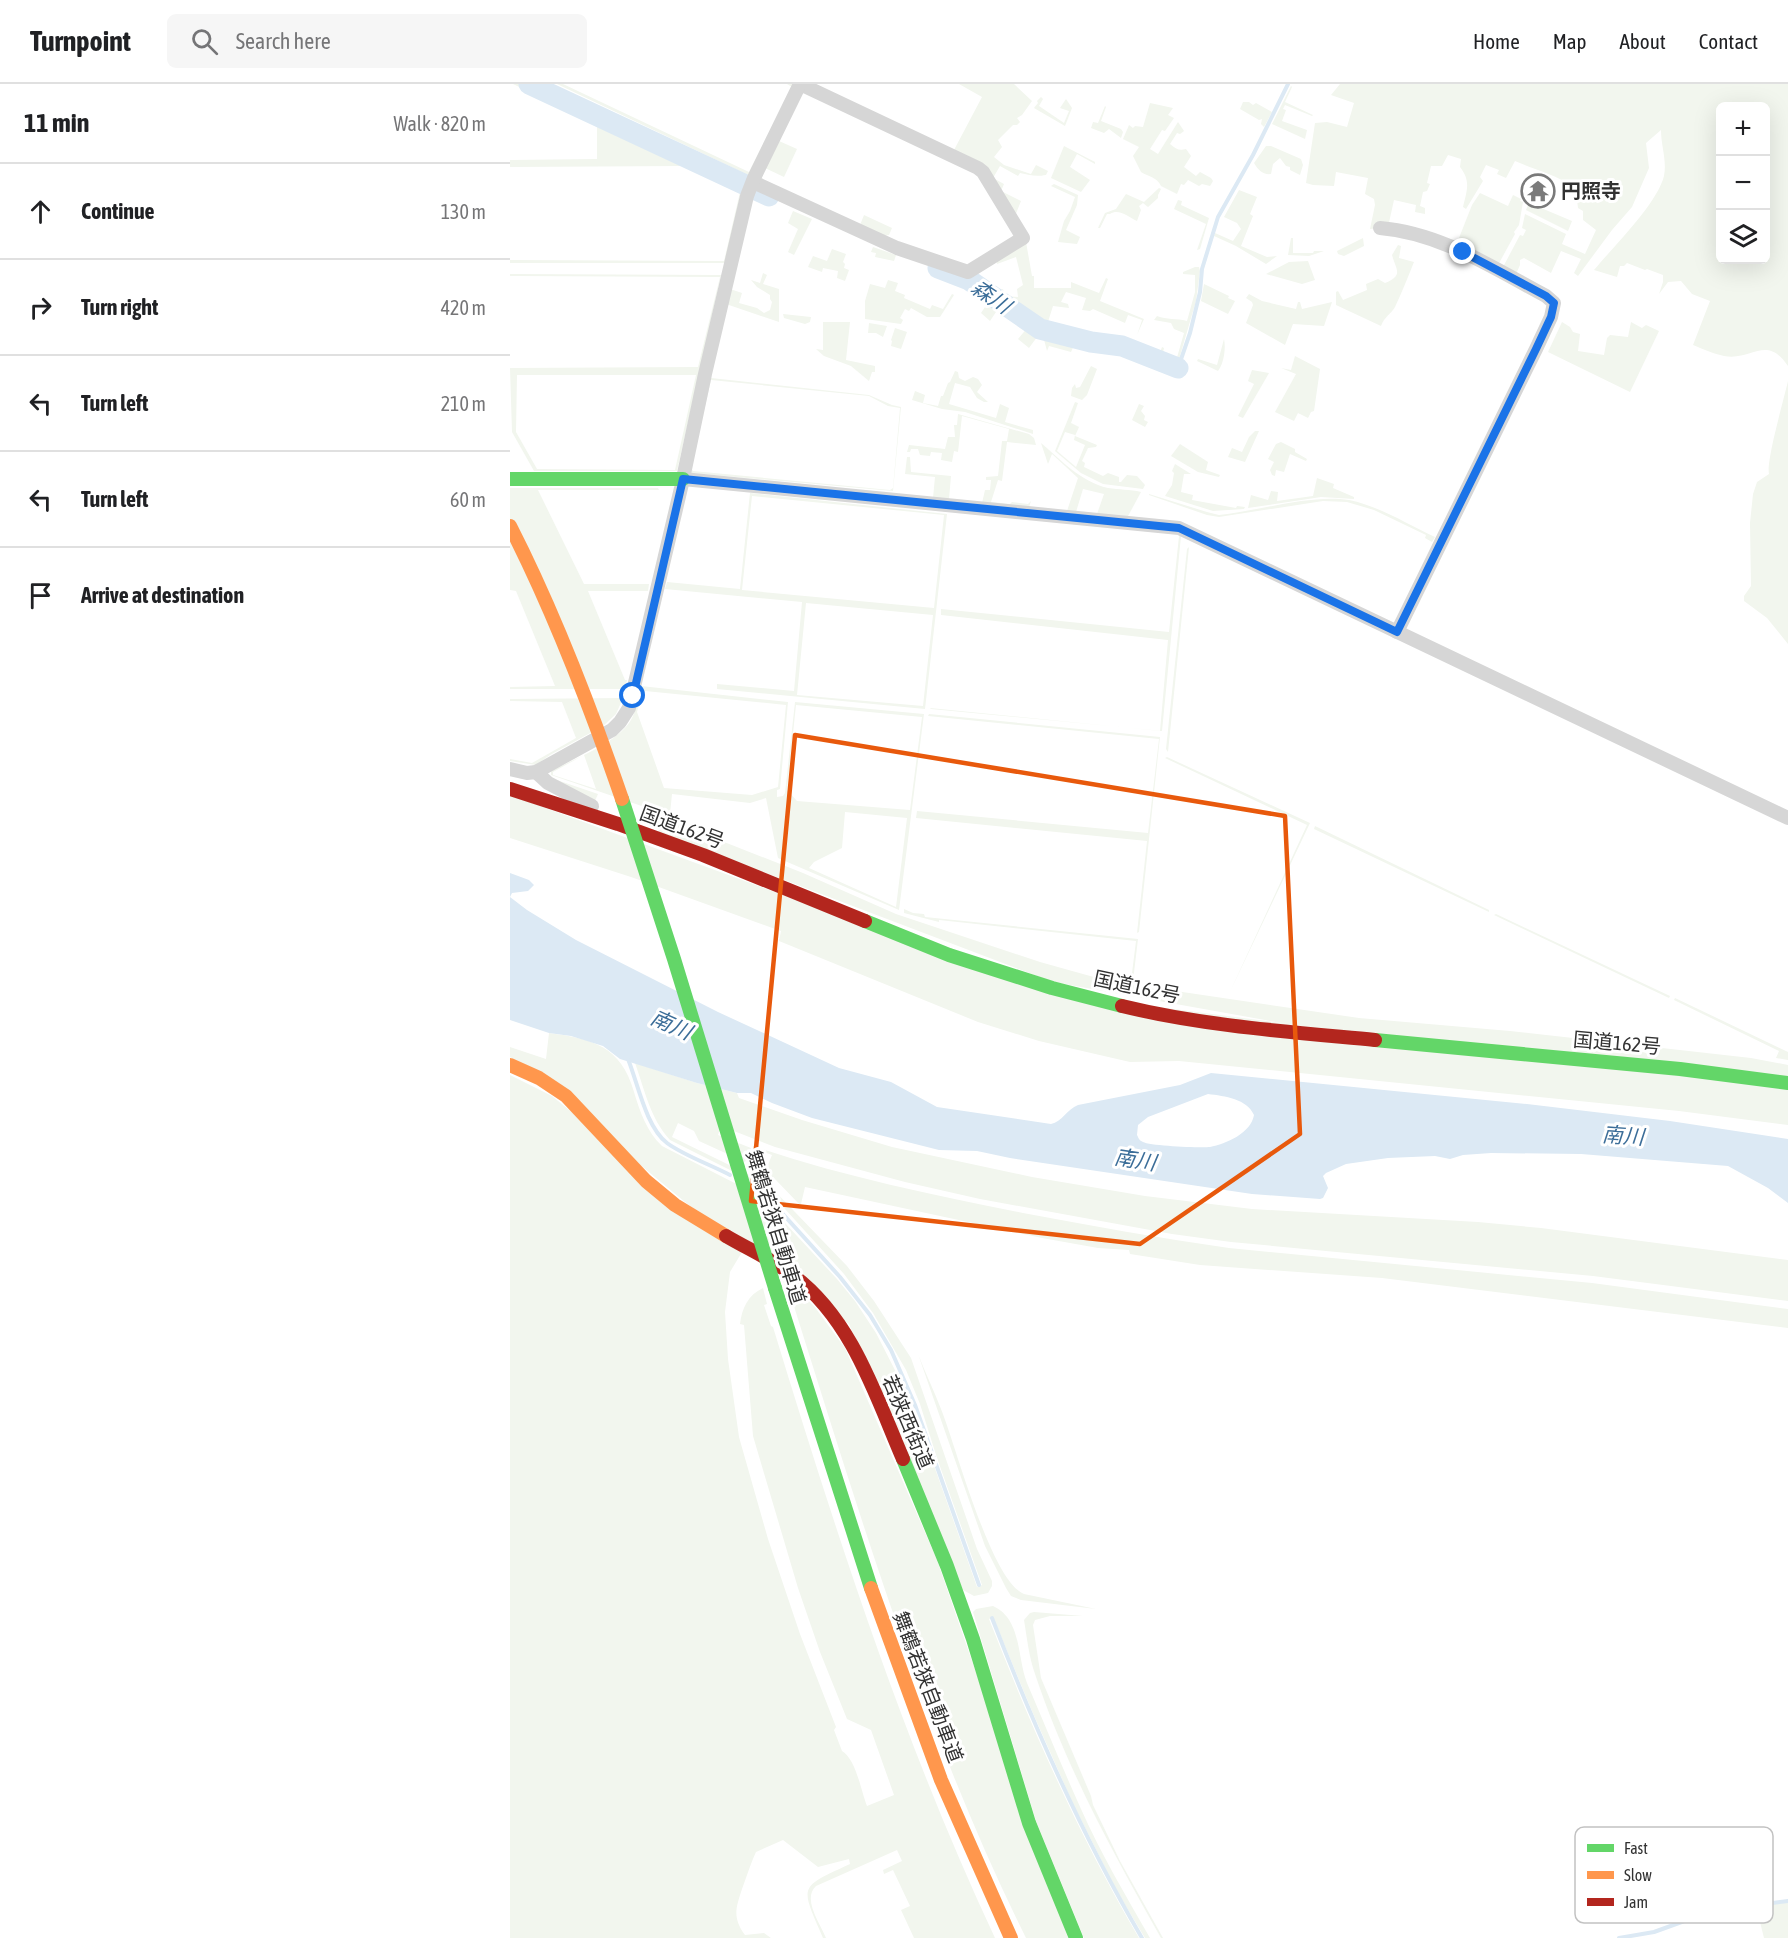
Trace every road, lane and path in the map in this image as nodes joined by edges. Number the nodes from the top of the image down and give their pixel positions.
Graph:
1 (800, 84) edge
2 (751, 186) junction
3 (1380, 228) dead end
4 (510, 479) edge
5 (683, 479) junction
6 (510, 526) edge
7 (1397, 632) junction
8 (510, 769) edge
9 (536, 772) junction
10 (510, 789) edge
11 (1788, 818) edge
12 (618, 824) junction
13 (510, 1065) edge
14 (1788, 1083) edge
15 (1011, 1938) edge
16 (1076, 1938) edge

1 - 2 street
1 - 2 street
2 - 5 street
3 - 7 street
4 - 5 main road
5 - 7 street
5 - 9 street
6 - 15 main road, 舞鶴若狭自動車道, bridge
7 - 11 street
8 - 9 street
9 - 12 street
10 - 12 main road, 国道162号
12 - 14 main road, 国道162号
13 - 16 main road, 若狭西街道

